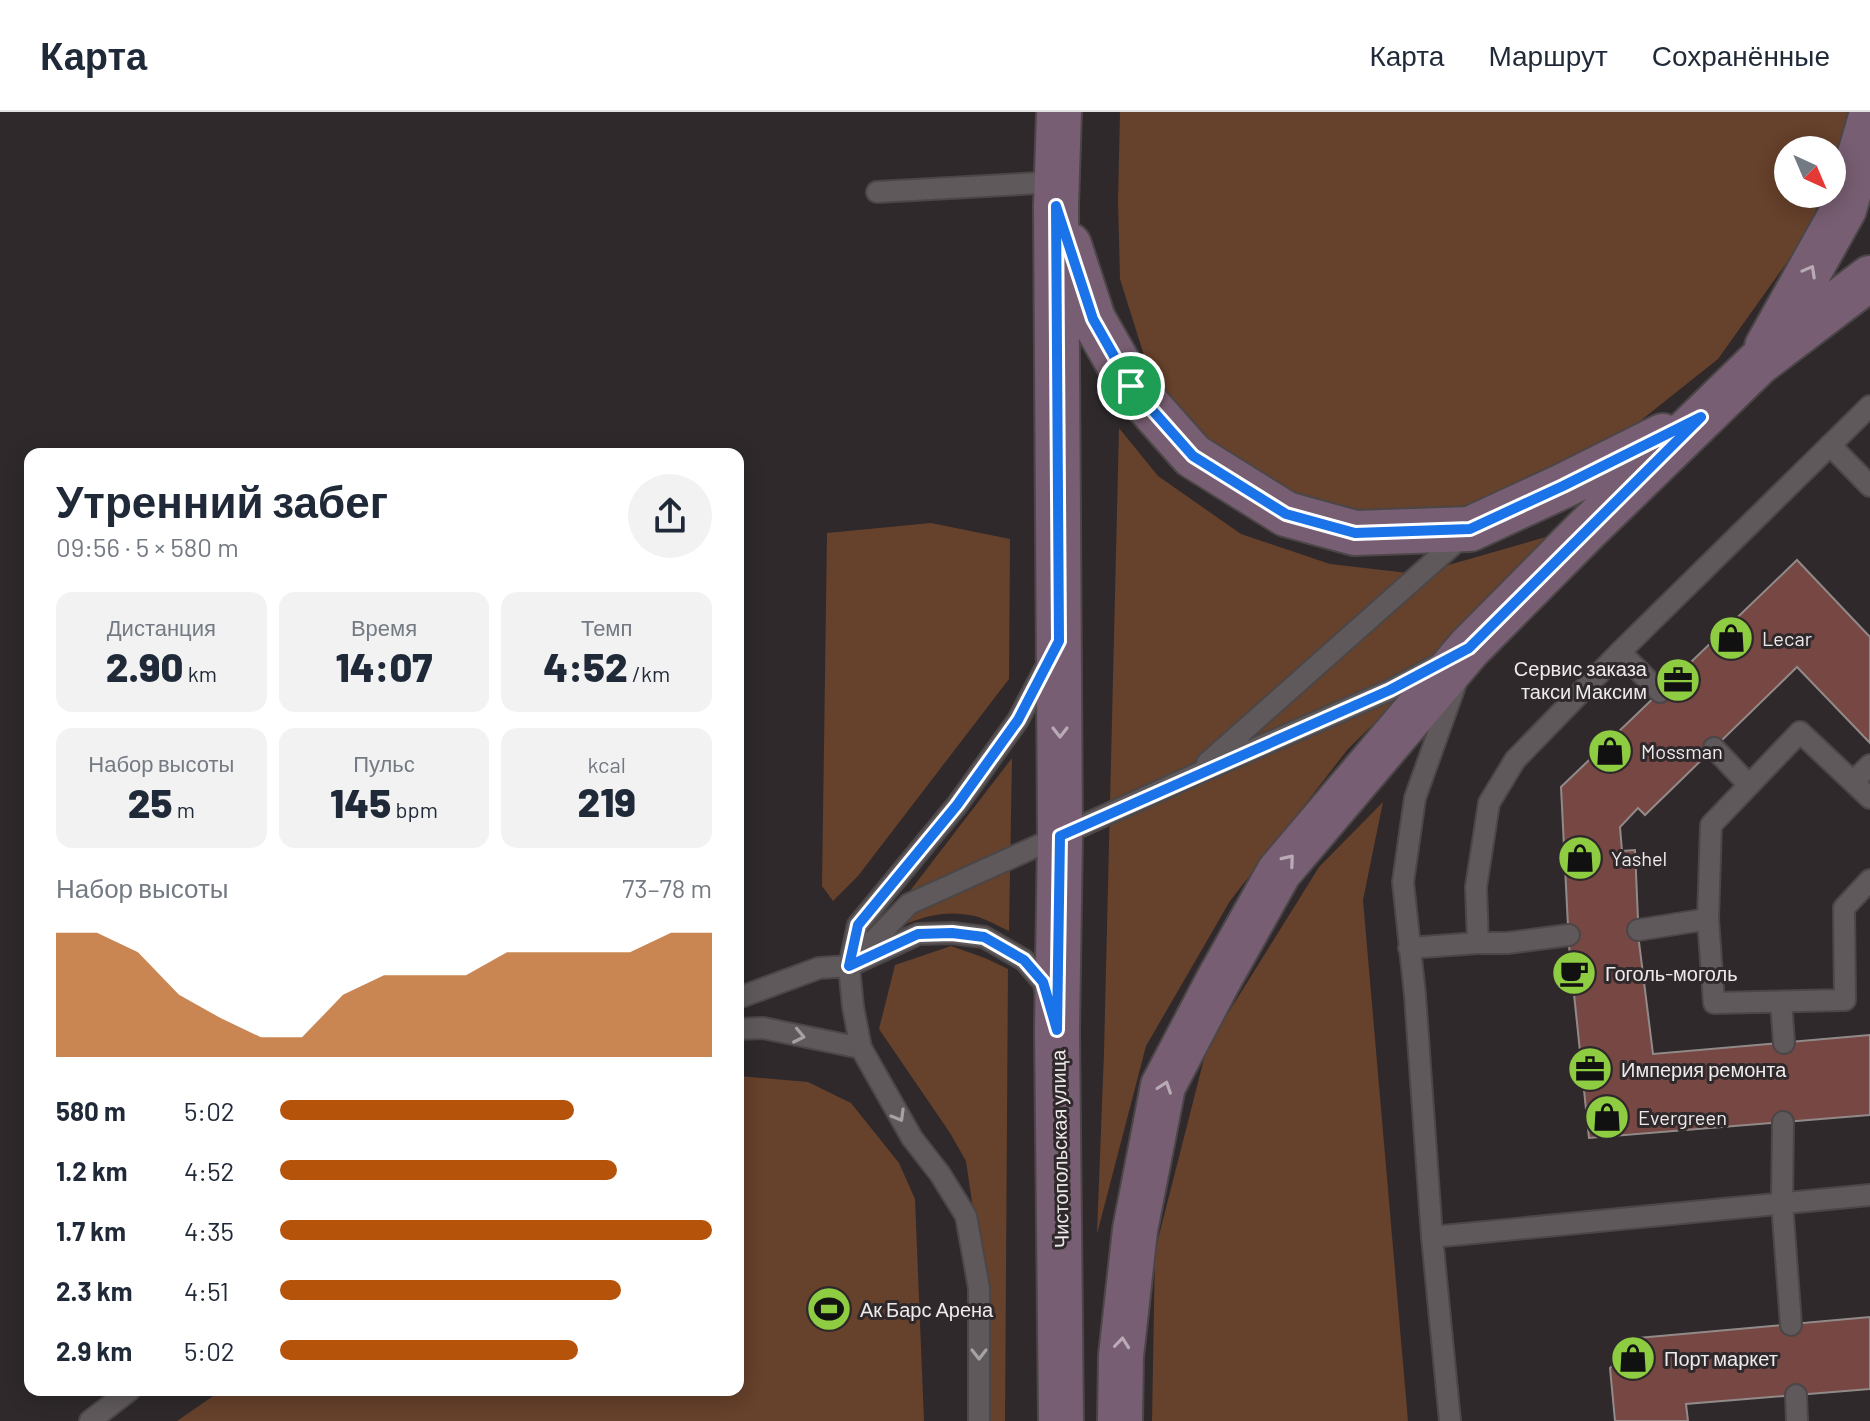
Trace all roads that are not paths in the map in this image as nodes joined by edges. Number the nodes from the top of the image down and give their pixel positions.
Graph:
1 (1059, 112) edge
2 (1870, 120) edge
3 (877, 192) dead end
4 (1057, 194) junction
5 (1870, 278) edge
6 (1758, 363) junction
7 (1870, 406) edge
8 (1701, 417) junction
9 (1830, 445) junction
10 (1870, 486) edge
11 (1470, 529) junction
12 (1059, 641) junction
13 (1469, 648) junction
14 (1620, 652) junction
15 (1660, 692) dead end
16 (1714, 748) dead end
17 (1870, 765) edge
18 (1192, 776) junction
19 (1853, 782) junction
20 (1749, 785) junction
21 (1870, 798) edge
22 (1060, 836) junction
23 (1870, 880) edge
24 (1708, 919) junction
25 (1638, 930) dead end
26 (1569, 935) dead end
27 (1478, 943) junction
28 (1409, 948) junction
29 (849, 966) junction
30 (744, 996) edge
31 (1781, 1002) junction
32 (744, 1029) edge
33 (1057, 1030) junction
34 (1784, 1043) dead end
35 (861, 1048) junction
36 (1783, 1122) dead end
37 (1870, 1195) edge
38 (1782, 1203) junction
39 (1432, 1237) junction
40 (1791, 1325) dead end
41 (1796, 1395) dead end
42 (122, 1396) edge
43 (90, 1421) edge
44 (979, 1421) edge
45 (1061, 1421) edge
46 (1120, 1421) edge
47 (1450, 1421) edge
48 (1797, 1421) edge

1 - 4 main road, Чистопольская улица
6 -> 2 main road, Чистопольская улица
3 - 4 lane
4 - 11 main road, Чистопольская улица
4 - 12 main road, Чистопольская улица
5 - 6 main road, Чистопольская улица
6 - 8 main road, Чистопольская улица
7 - 9 lane
8 - 11 main road, Чистопольская улица
8 - 13 main road, Чистопольская улица
9 - 10 lane
9 - 14 lane
11 - 18 lane
12 -> 22 main road, Чистопольская улица
12 - 29 lane
13 - 18 lane
13 - 28 lane
46 -> 13 main road, Чистопольская улица
14 - 15 lane
14 - 27 lane
16 - 20 lane
17 - 19 lane
18 - 22 lane
19 - 20 lane
19 - 21 lane
20 - 24 lane
22 - 29 lane
22 - 33 main road, Чистопольская улица
23 - 31 lane
24 - 25 lane
24 - 31 lane
26 - 27 lane
27 - 28 lane
28 - 39 lane
29 - 30 lane
29 - 33 lane
29 - 35 lane
31 - 34 lane
32 -> 35 lane
33 - 45 main road, Чистопольская улица
35 -> 44 lane
36 - 38 lane
37 - 38 lane
38 - 39 lane
38 - 40 lane
39 - 47 lane
41 - 48 lane
42 - 43 lane

